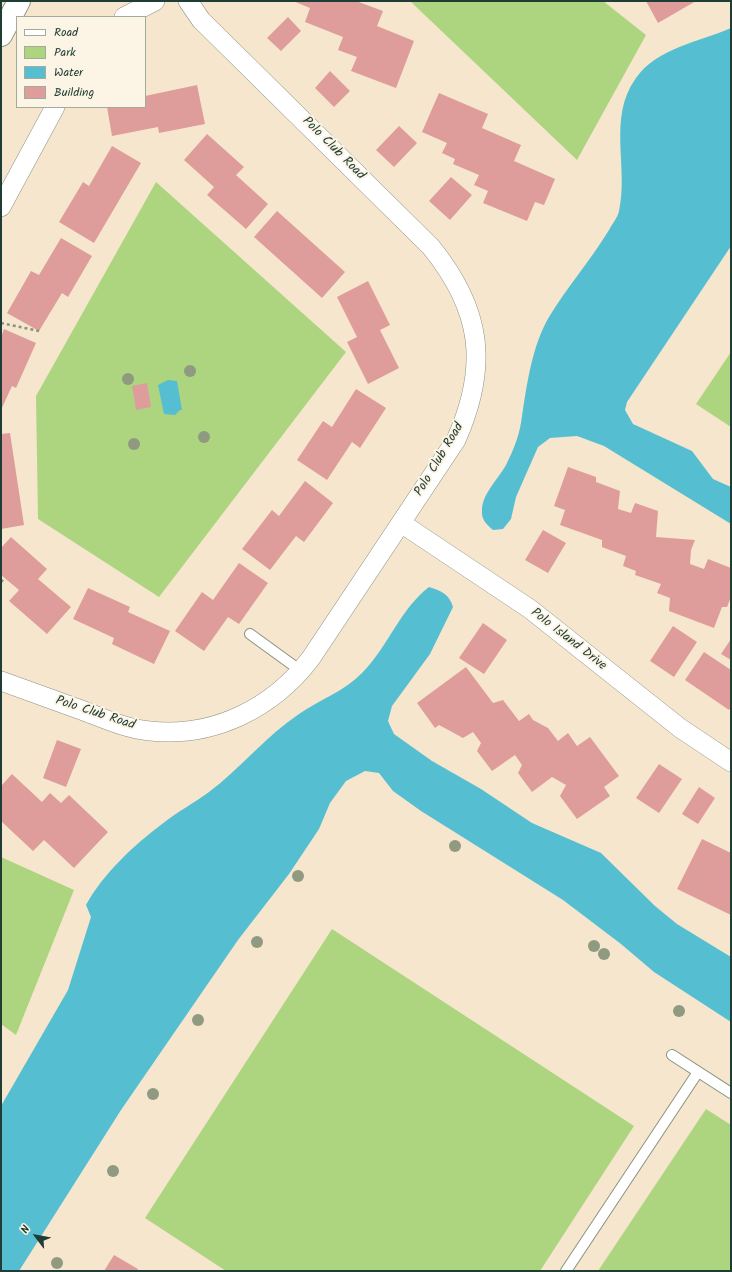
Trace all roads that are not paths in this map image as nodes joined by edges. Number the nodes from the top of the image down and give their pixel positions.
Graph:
1 (19, 1) edge
2 (155, 1) edge
3 (188, 1) edge
4 (126, 16) edge
5 (1, 35) edge
6 (54, 108) edge
7 (1, 207) edge
8 (401, 523) junction
9 (250, 634) dead end
10 (301, 671) junction
11 (1, 681) edge
12 (731, 762) edge
13 (672, 1055) dead end
14 (698, 1072) junction
15 (731, 1093) edge
16 (566, 1271) edge

1 - 5 street
2 - 4 street
3 - 8 street, Polo Club Road
6 - 7 street
8 - 10 street, Polo Club Road
8 - 12 street, Polo Island Drive
9 - 10 lane
10 - 11 street, Polo Club Road
13 - 14 lane
14 - 15 lane
14 - 16 lane

